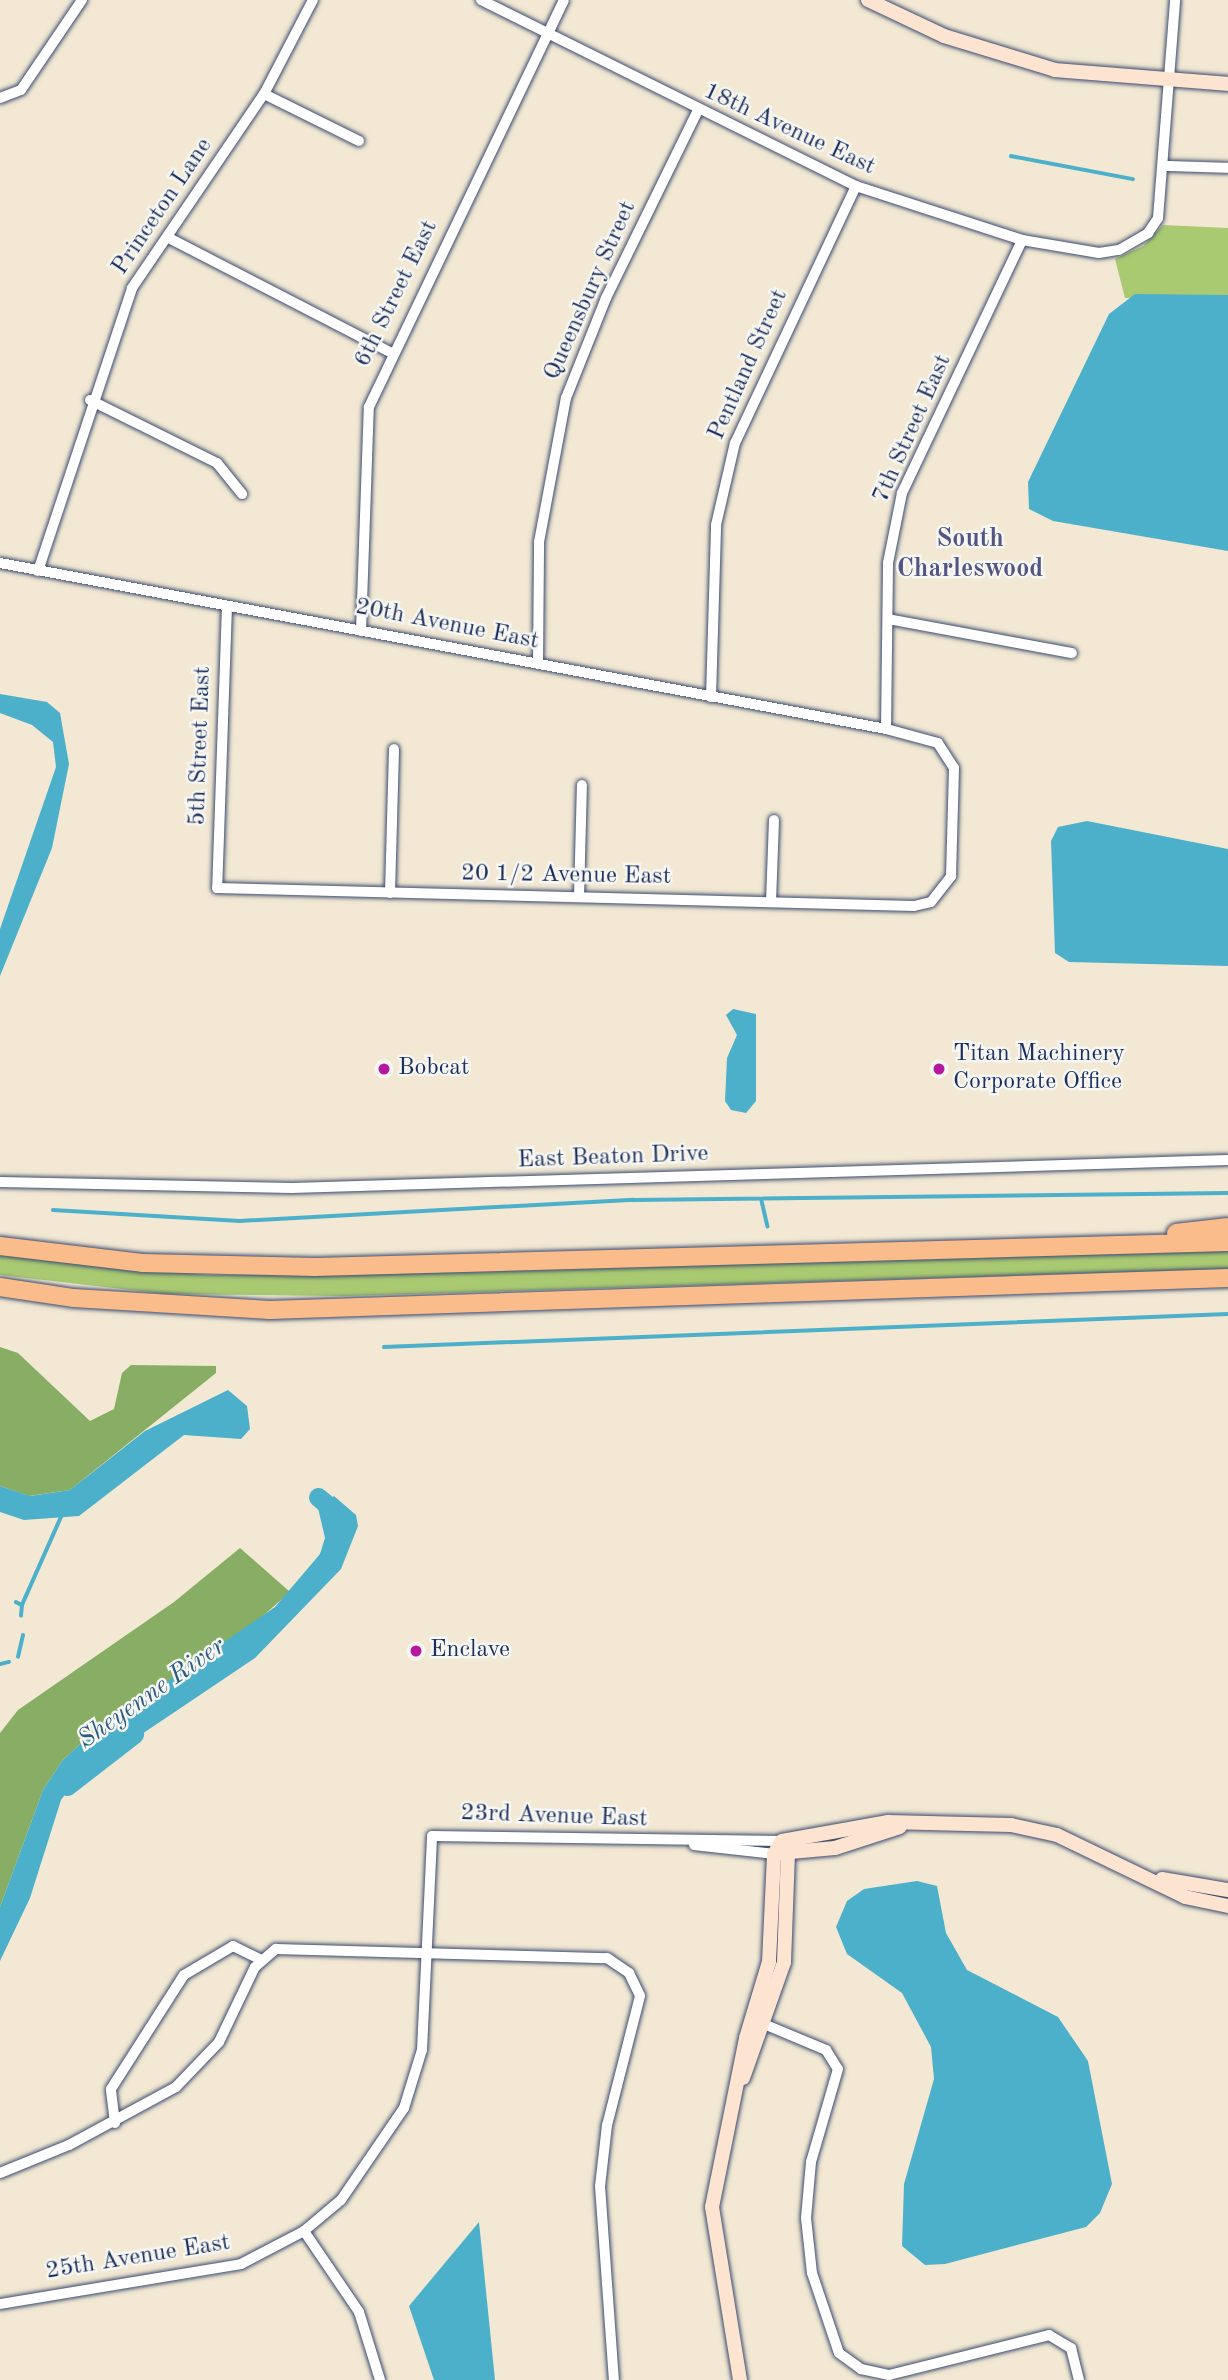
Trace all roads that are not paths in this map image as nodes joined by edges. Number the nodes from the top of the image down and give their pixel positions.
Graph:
1 (82, 0) edge
2 (313, 0) edge
3 (481, 0) edge
4 (564, 0) edge
5 (868, 0) edge
6 (1175, 0) edge
7 (547, 34) junction
8 (1171, 82) junction
9 (1228, 84) edge
10 (264, 94) junction
11 (0, 98) edge
12 (698, 110) junction
13 (359, 141) dead end
14 (1166, 166) junction
15 (1228, 167) edge
16 (856, 186) junction
17 (167, 237) junction
18 (1022, 240) junction
19 (390, 352) junction
20 (90, 400) junction
21 (242, 494) dead end
22 (0, 563) edge
23 (38, 571) junction
24 (227, 606) junction
25 (888, 618) junction
26 (361, 631) junction
27 (1072, 653) dead end
28 (538, 664) junction
29 (710, 696) junction
30 (886, 729) junction
31 (394, 748) dead end
32 (582, 785) dead end
33 (774, 820) dead end
34 (217, 888) joint
35 (390, 893) junction
36 (579, 897) junction
37 (771, 902) junction
38 (1228, 1160) edge
39 (0, 1182) edge
40 (1228, 1227) edge
41 (1228, 1242) edge
42 (0, 1246) edge
43 (1071, 1246) junction
44 (1228, 1278) edge
45 (1108, 1281) junction
46 (0, 1287) edge
47 (1228, 1287) edge
48 (432, 1836) joint
49 (676, 1843) junction
50 (781, 1849) junction
51 (1154, 1877) junction
52 (1228, 1890) edge
53 (1228, 1906) edge
54 (429, 1951) junction
55 (260, 1959) junction
56 (752, 2019) junction
57 (766, 2025) junction
58 (729, 2108) junction
59 (115, 2123) junction
60 (0, 2173) edge
61 (304, 2231) junction
62 (0, 2304) edge
63 (729, 2322) junction
64 (380, 2380) edge
65 (614, 2380) edge
66 (740, 2380) edge
67 (751, 2380) edge
68 (1079, 2380) edge

1 - 11 street
2 - 10 street, Princeton Lane
3 - 7 street
4 - 7 street, 6th Street East
5 - 8 street
6 - 8 street
7 - 12 street, 18th Avenue East
7 - 19 street, 6th Street East
8 - 9 street
8 - 14 street
10 - 13 street
10 - 17 street, Princeton Lane
12 - 16 street, 18th Avenue East
12 - 28 street, Queensbury Street
14 - 15 street
14 - 18 street
16 - 18 street, 18th Avenue East
16 - 29 street, Pentland Street
17 - 19 street
17 - 20 street, Princeton Lane
18 - 25 street, 7th Street East
19 - 26 street, 6th Street East
20 - 21 street
20 - 23 street, Princeton Lane
22 - 23 street, 20th Avenue East
23 - 24 street, 20th Avenue East
24 - 26 street, 20th Avenue East
24 - 34 street, 5th Street East
25 - 27 street
25 - 30 street, 7th Street East
26 - 28 street, 20th Avenue East
28 - 29 street, 20th Avenue East
29 - 30 street, 20th Avenue East
30 - 37 street, 20 1/2 Avenue East
31 - 35 street
32 - 36 street
33 - 37 street
34 - 35 street, 20 1/2 Avenue East
35 - 36 street, 20 1/2 Avenue East
36 - 37 street, 20 1/2 Avenue East
38 - 39 street, East Beaton Drive
40 - 43 highway
41 - 43 highway
42 - 43 highway
44 - 45 highway
45 - 46 highway
45 - 47 highway
48 - 49 street, 23rd Avenue East
48 - 54 street, 25th Avenue East
49 - 50 street, 23rd Avenue East
49 - 50 street, 23rd Avenue East
50 - 51 street, 23rd Avenue East
50 - 56 street
50 - 57 street
51 - 52 street
51 - 53 street
54 - 55 street
54 - 61 street, 25th Avenue East
54 - 65 street
55 - 59 street
55 - 59 street
56 - 57 street
56 - 58 street
57 - 58 street
57 - 68 street
58 - 63 street
59 - 60 street
61 - 62 street, 25th Avenue East
61 - 64 street
63 - 66 street
63 - 67 street

